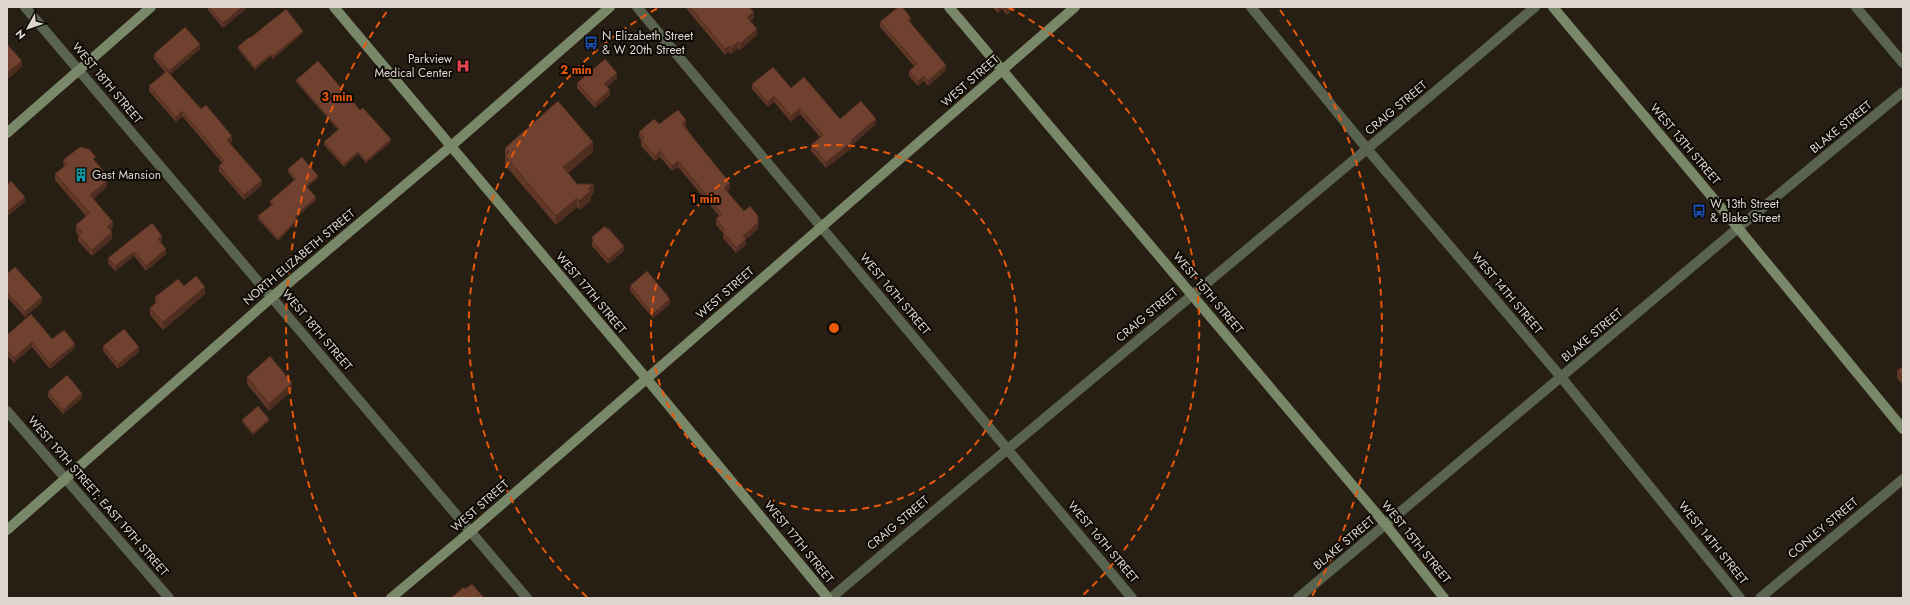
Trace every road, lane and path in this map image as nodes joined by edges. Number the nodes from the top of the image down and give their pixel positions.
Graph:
1 (25, 7) edge
2 (151, 7) edge
3 (334, 7) edge
4 (610, 7) edge
5 (637, 7) edge
6 (949, 7) edge
7 (1075, 7) edge
8 (1251, 7) edge
9 (1535, 7) edge
10 (1553, 7) edge
11 (1856, 7) edge
12 (1903, 63) edge
13 (79, 70) junction
14 (1003, 70) junction
15 (1903, 92) edge
16 (7, 133) edge
17 (450, 147) junction
18 (1368, 150) junction
19 (821, 227) junction
20 (1738, 228) junction
21 (1192, 294) junction
22 (272, 297) junction
23 (1561, 377) junction
24 (646, 378) junction
25 (7, 411) edge
26 (1903, 429) edge
27 (1007, 449) junction
28 (1903, 478) edge
29 (66, 479) junction
30 (1386, 525) junction
31 (7, 530) edge
32 (471, 531) junction
33 (169, 598) edge
34 (391, 598) edge
35 (527, 598) edge
36 (829, 598) edge
37 (1132, 598) edge
38 (1298, 598) edge
39 (1444, 598) edge
40 (1740, 598) edge
41 (1760, 598) edge

1 - 13 street, WEST 18TH STREET
2 - 13 street
3 - 17 street, WEST 17TH STREET
4 - 17 street, NORTH ELIZABETH STREET
5 - 19 street, WEST 16TH STREET
6 - 14 street, WEST 15TH STREET
7 - 14 street, WEST STREET
8 - 18 street, WEST 14TH STREET
9 - 18 street, CRAIG STREET
10 - 20 street, WEST 13TH STREET
11 - 12 street
13 - 16 street
13 - 22 street, WEST 18TH STREET
14 - 19 street, WEST STREET
14 - 21 street, WEST 15TH STREET
15 - 20 street, BLAKE STREET
17 - 22 street, NORTH ELIZABETH STREET
17 - 24 street, WEST 17TH STREET
18 - 21 street, CRAIG STREET
18 - 23 street, WEST 14TH STREET
19 - 24 street, WEST STREET
19 - 27 street, WEST 16TH STREET
20 - 23 street, BLAKE STREET
20 - 26 street, WEST 13TH STREET
21 - 27 street, CRAIG STREET
21 - 30 street, WEST 15TH STREET
22 - 29 street, NORTH ELIZABETH STREET
22 - 32 street, WEST 18TH STREET
23 - 30 street, BLAKE STREET
23 - 40 street, WEST 14TH STREET
24 - 32 street, WEST STREET
24 - 36 street, WEST 17TH STREET
25 - 29 street, WEST 19TH STREET; EAST 19TH STREET
27 - 36 street, CRAIG STREET
27 - 37 street, WEST 16TH STREET
28 - 41 street, CONLEY STREET
29 - 31 street, NORTH ELIZABETH STREET
29 - 33 street, WEST 19TH STREET; EAST 19TH STREET
30 - 38 street, BLAKE STREET
30 - 39 street, WEST 15TH STREET
32 - 34 street, WEST STREET
32 - 35 street, WEST 18TH STREET

